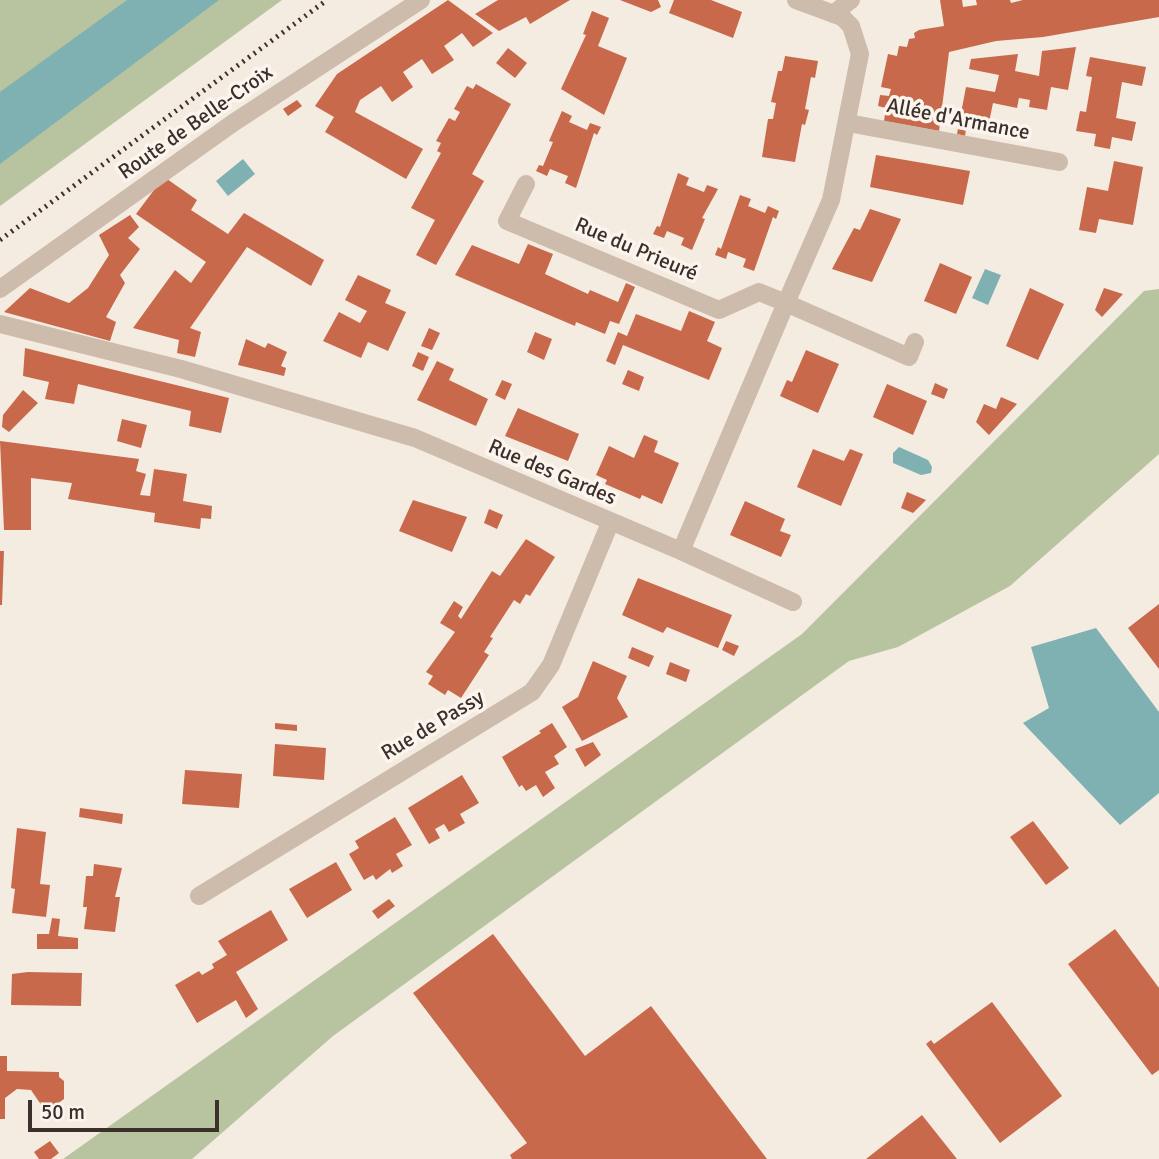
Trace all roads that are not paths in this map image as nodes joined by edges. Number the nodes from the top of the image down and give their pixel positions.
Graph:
1 (421, 0) edge
2 (796, 0) edge
3 (851, 0) edge
4 (833, 14) junction
5 (848, 123) junction
6 (1059, 162) dead end
7 (526, 184) dead end
8 (0, 289) edge
9 (786, 303) junction
10 (0, 324) edge
11 (915, 342) dead end
12 (610, 523) junction
13 (681, 551) junction
14 (793, 602) dead end
15 (199, 896) dead end

1 - 8 street, Route de Belle-Croix
2 - 4 street
3 - 4 street
4 - 5 street
5 - 6 street, Allée d'Armance
5 - 9 street
7 - 9 street, Rue du Prieuré
9 - 11 street
9 - 13 street
10 - 12 street, Rue des Gardes
12 - 13 street, Rue des Gardes
12 - 15 street, Rue de Passy
13 - 14 street, Rue des Gardes

